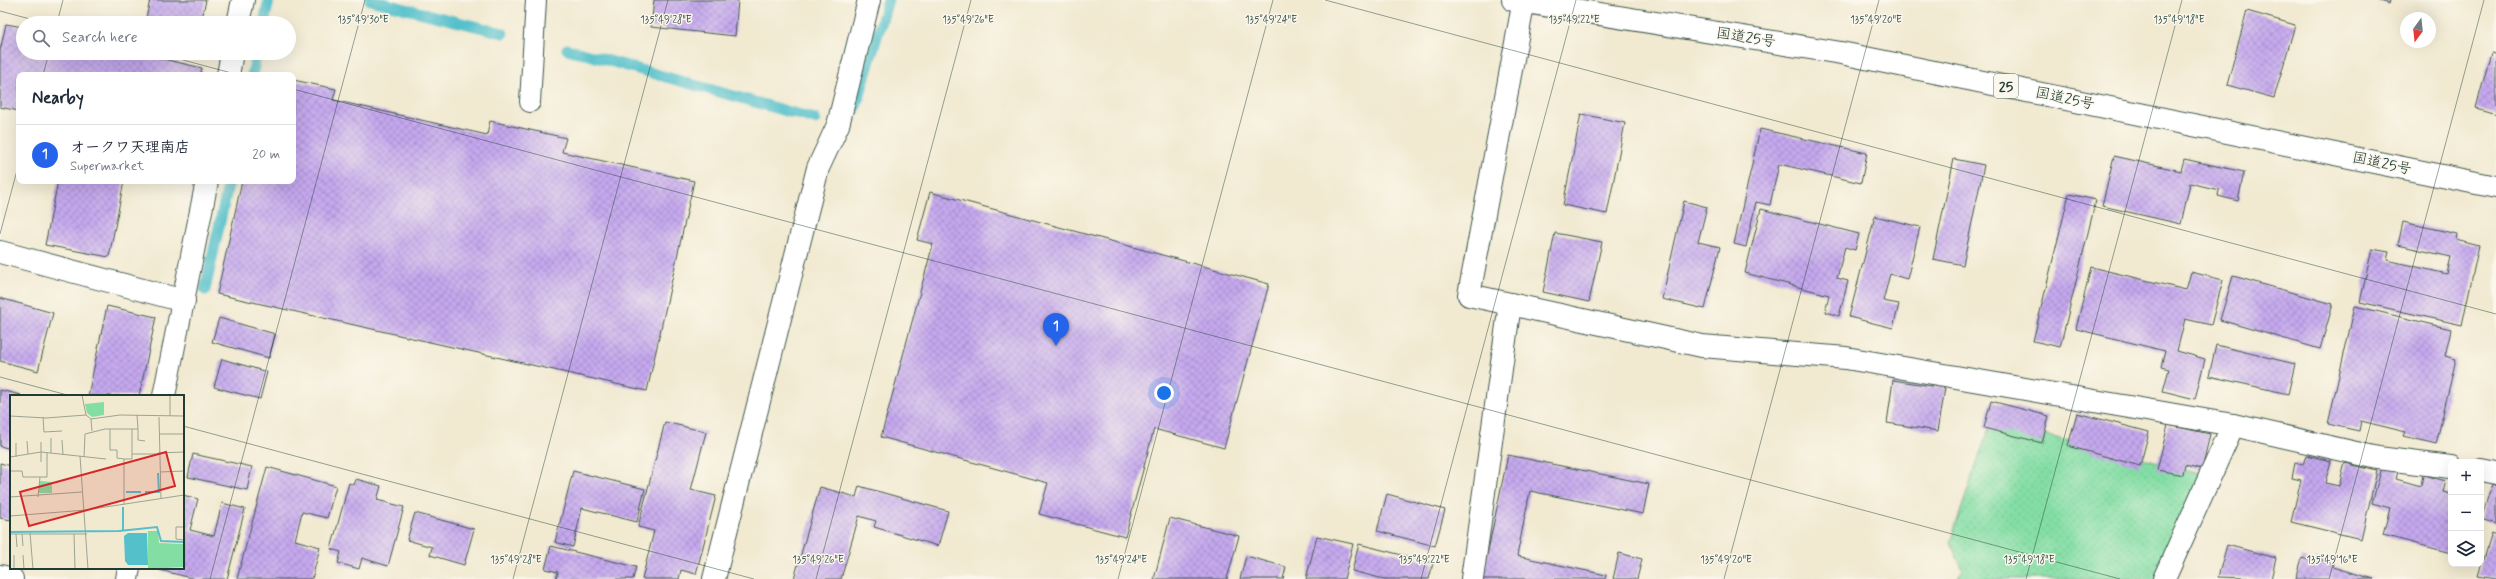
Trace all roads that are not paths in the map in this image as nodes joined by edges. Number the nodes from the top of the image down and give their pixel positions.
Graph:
1 (243, 0) edge
2 (536, 0) edge
3 (868, 0) edge
4 (1520, 0) edge
5 (240, 16) edge
6 (231, 60) edge
7 (229, 72) edge
8 (530, 102) dead end
9 (206, 184) edge
10 (2496, 187) edge
11 (0, 252) edge
12 (184, 301) junction
13 (1510, 304) junction
14 (164, 395) edge
15 (2232, 425) junction
16 (2448, 467) edge
17 (2484, 471) edge
18 (2496, 473) edge
19 (129, 569) edge
20 (0, 576) edge
21 (12, 579) edge
22 (127, 579) edge
23 (714, 579) edge
24 (1472, 579) edge
25 (2164, 579) edge

1 - 5 main road
2 - 8 lane
3 - 23 main road
4 - 10 main road, 国道25号 / 25
4 - 13 main road
6 - 7 main road
9 - 12 main road
11 - 12 main road
12 - 14 main road
13 - 15 main road
13 - 24 main road
15 - 16 main road
15 - 25 main road
17 - 18 main road
19 - 22 main road
20 - 21 main road

